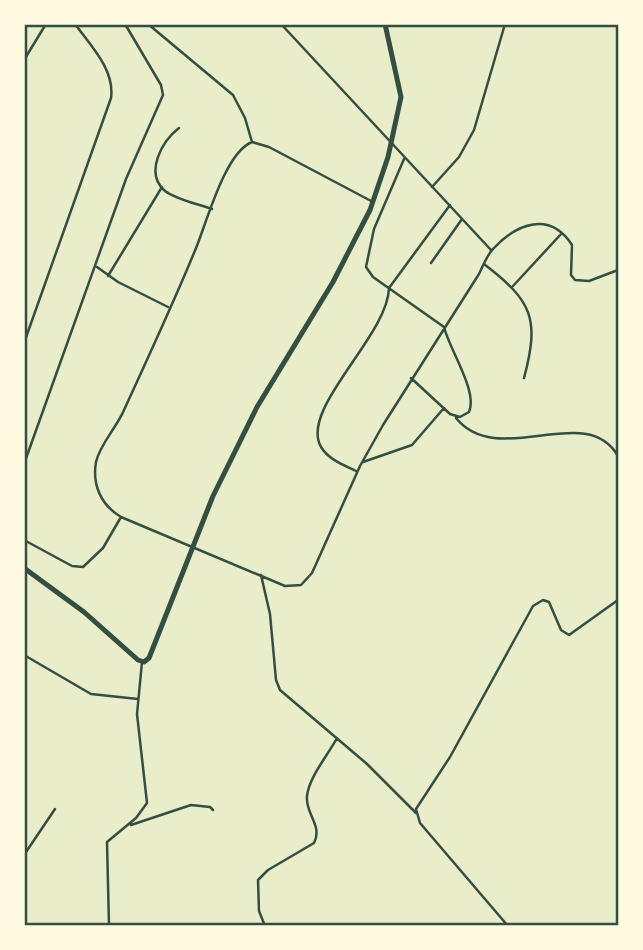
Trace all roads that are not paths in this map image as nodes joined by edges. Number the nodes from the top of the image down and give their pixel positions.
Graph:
1 (46, 24) edge
2 (75, 24) edge
3 (125, 24) edge
4 (148, 24) edge
5 (281, 24) edge
6 (385, 24) edge
7 (505, 24) edge
8 (24, 60) edge
9 (179, 128) dead end
10 (252, 142) junction
11 (390, 145) junction
12 (404, 159) junction
13 (162, 187) junction
14 (432, 187) junction
15 (373, 202) junction
16 (450, 205) junction
17 (212, 209) junction
18 (462, 219) junction
19 (562, 233) junction
20 (491, 250) junction
21 (431, 264) dead end
22 (484, 264) junction
23 (97, 267) junction
24 (618, 270) edge
25 (108, 276) junction
26 (513, 286) junction
27 (389, 288) junction
28 (169, 307) junction
29 (444, 327) junction
30 (24, 343) edge
31 (411, 378) junction
32 (524, 378) dead end
33 (444, 408) junction
34 (456, 417) junction
35 (618, 456) edge
36 (362, 463) junction
37 (24, 464) edge
38 (357, 472) junction
39 (121, 517) junction
40 (24, 540) edge
41 (192, 546) junction
42 (24, 568) edge
43 (261, 575) junction
44 (618, 600) edge
45 (24, 655) edge
46 (142, 662) junction
47 (138, 699) junction
48 (337, 738) junction
49 (55, 809) dead end
50 (213, 810) dead end
51 (416, 813) junction
52 (127, 826) junction
53 (24, 855) edge
54 (109, 926) edge
55 (265, 926) edge
56 (508, 926) edge

1 - 8 lane
2 - 30 lane
3 - 23 lane
4 - 10 lane
5 - 11 lane
6 - 11 street
7 - 14 lane
9 - 13 lane
10 - 15 lane
10 - 17 lane
11 - 12 lane
11 - 15 street
12 - 14 lane
12 - 27 lane
13 - 17 lane
13 - 25 lane
14 - 16 lane
15 - 41 street
16 - 18 lane
16 - 27 lane
17 - 28 lane
18 - 20 lane
18 - 21 lane
19 - 20 lane
19 - 24 lane
19 - 26 lane
20 - 22 lane
22 - 26 lane
22 - 29 lane
23 - 25 lane
23 - 37 lane
25 - 28 lane
26 - 32 lane
27 - 29 lane
27 - 38 lane
28 - 39 lane
29 - 31 lane
29 - 34 lane
31 - 33 lane
31 - 36 lane
33 - 34 lane
33 - 36 lane
34 - 35 lane
36 - 38 lane
38 - 43 lane
39 - 40 lane
39 - 41 lane
41 - 43 lane
41 - 46 street
42 - 46 street
43 - 48 lane
44 - 51 lane
45 - 47 lane
46 - 47 lane
47 - 52 lane
48 - 51 lane
48 - 55 lane
49 - 53 lane
50 - 52 lane
51 - 56 lane
52 - 54 lane

